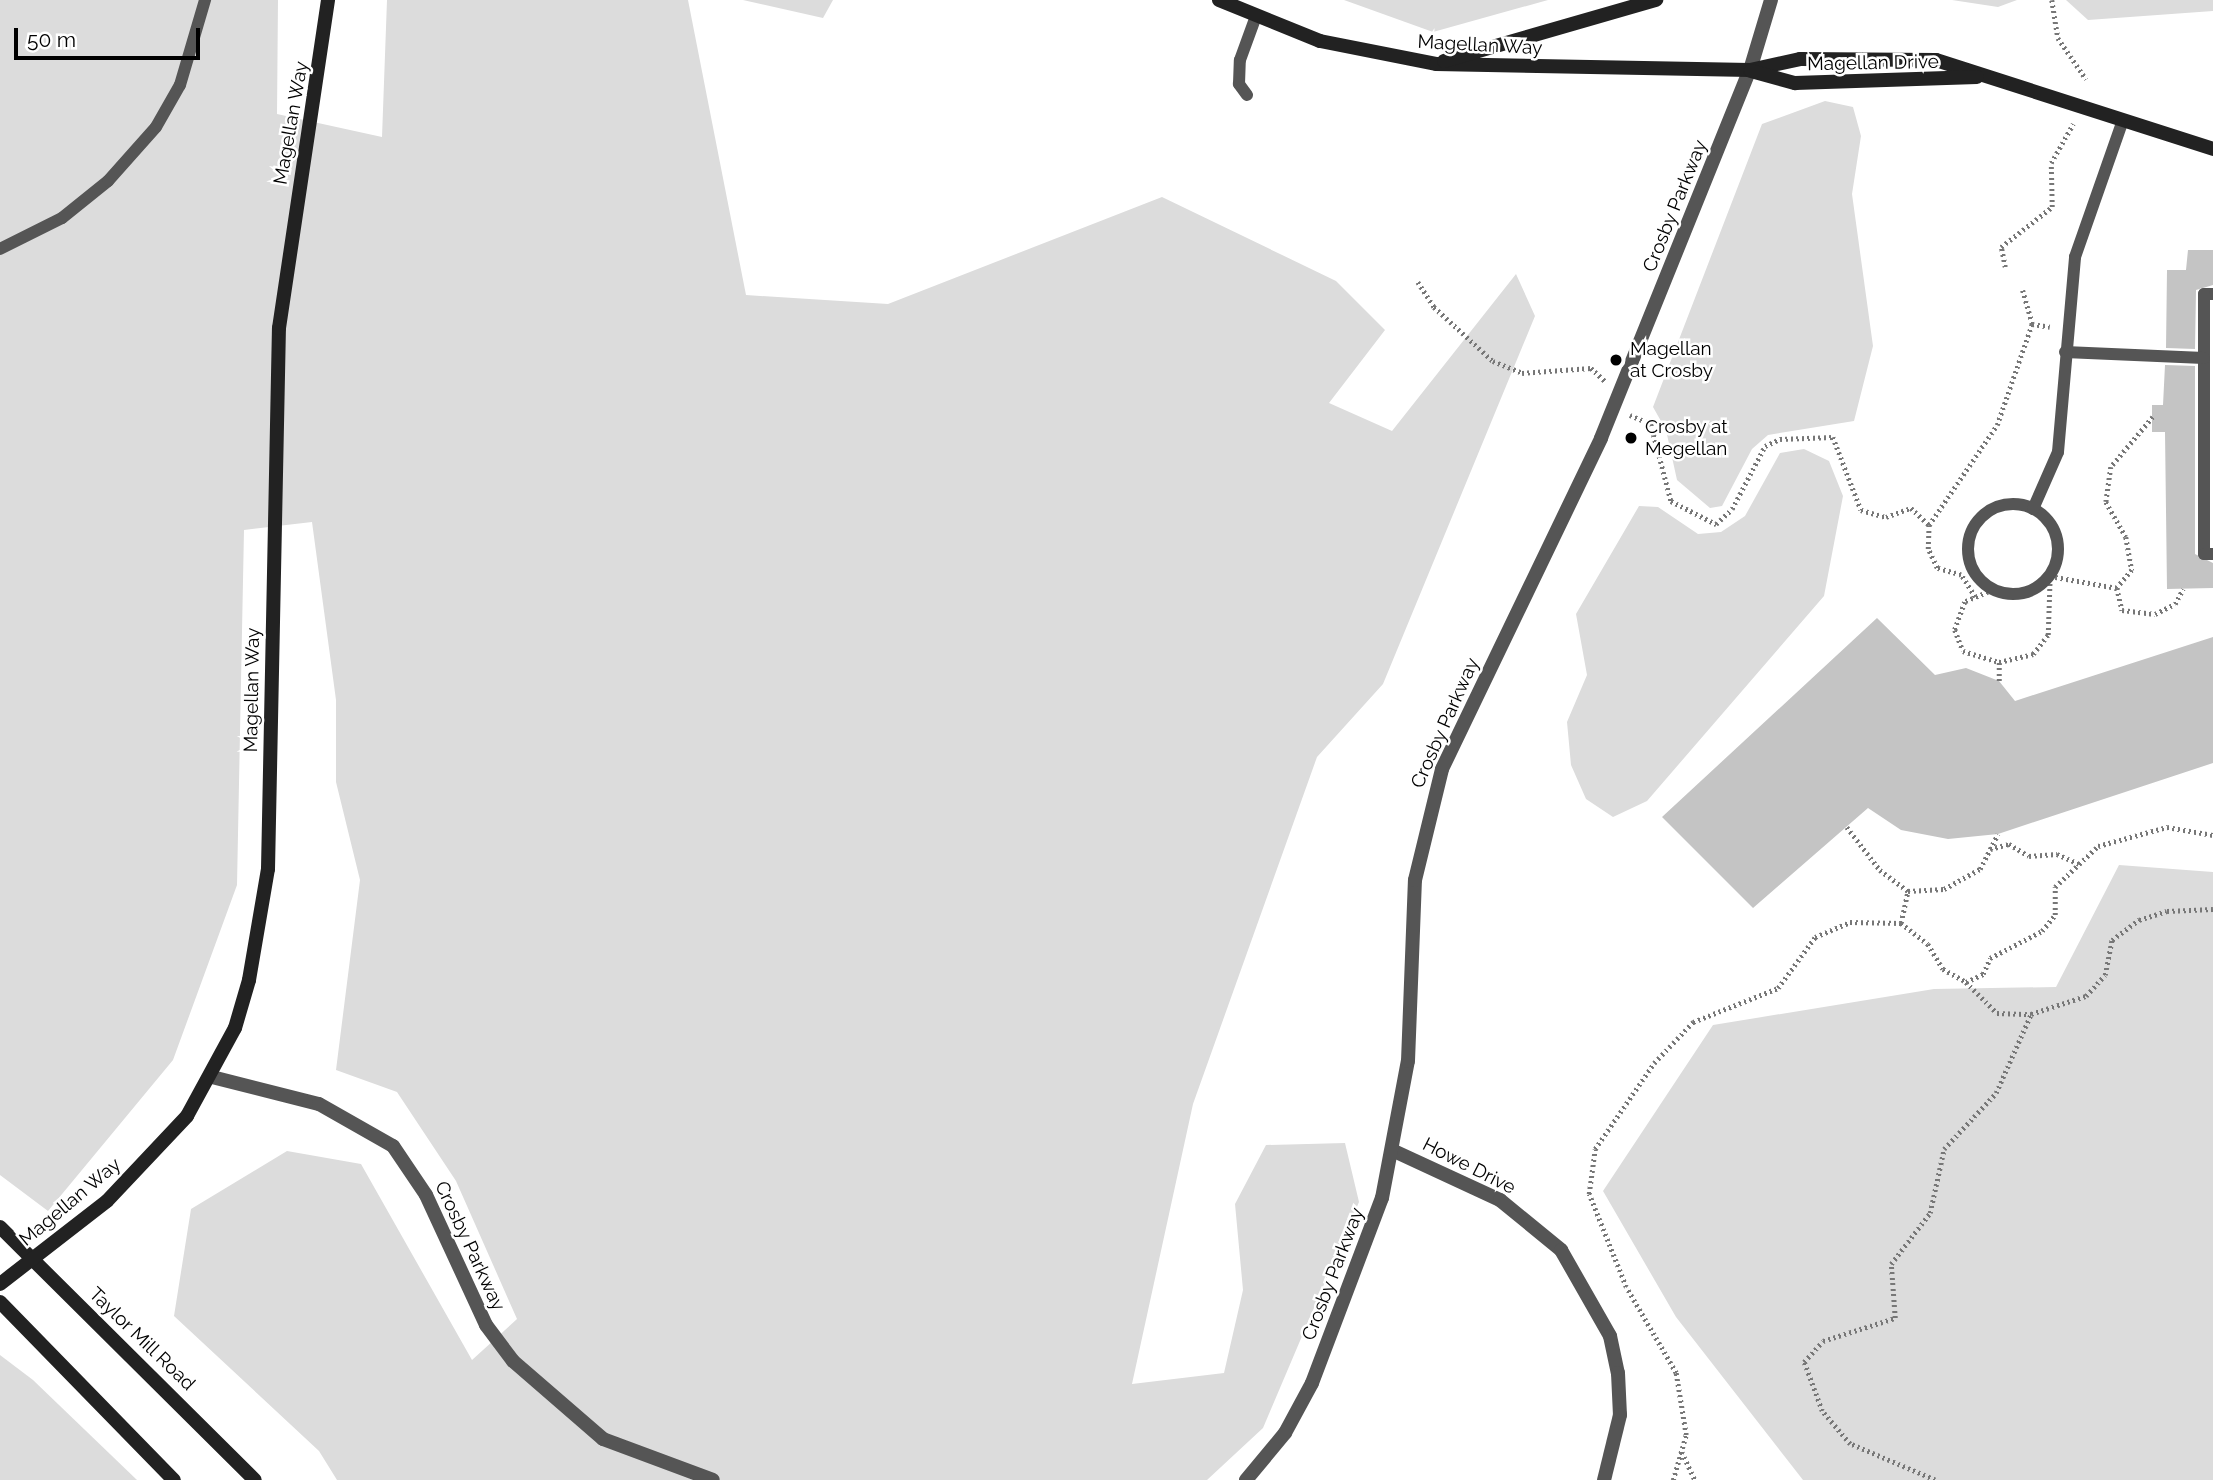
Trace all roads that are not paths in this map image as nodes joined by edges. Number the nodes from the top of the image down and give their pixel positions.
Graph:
1 (205, 0) edge
2 (328, 0) edge
3 (1219, 0) edge
4 (1656, 0) edge
5 (1771, 0) edge
6 (1256, 16) junction
7 (1436, 64) junction
8 (1750, 70) junction
9 (1982, 76) junction
10 (1247, 95) dead end
11 (2123, 120) junction
12 (2213, 149) edge
13 (0, 249) edge
14 (2213, 294) edge
15 (2065, 352) junction
16 (2204, 358) junction
17 (2033, 509) junction
18 (2213, 554) edge
19 (212, 1077) junction
20 (1394, 1151) junction
21 (0, 1227) edge
22 (31, 1261) junction
23 (0, 1284) edge
24 (0, 1302) edge
25 (174, 1480) edge
26 (255, 1480) edge
27 (713, 1480) edge
28 (1246, 1480) edge
29 (1604, 1480) edge

1 - 13 lane
2 - 19 street, Magellan Way
3 - 6 street, Magellan Way
4 - 7 street
5 - 8 street, Crosby Parkway
6 - 7 street, Magellan Way
6 - 10 lane
7 - 8 street, Magellan Way
8 - 9 street, Magellan Drive
8 - 9 street, Magellan Drive
8 - 20 street, Crosby Parkway
9 - 11 street, Magellan Drive
11 - 12 street, Magellan Drive
11 - 15 lane
14 - 16 lane
15 - 16 lane
15 - 17 lane
16 - 18 lane
17 - 17 lane
19 - 22 street, Magellan Way
19 - 27 street, Crosby Parkway
20 - 28 street, Crosby Parkway
20 - 29 street, Howe Drive
21 - 22 street, Taylor Mill Road
22 - 23 street, Magellan Way
22 - 26 street, Taylor Mill Road
24 - 25 street

